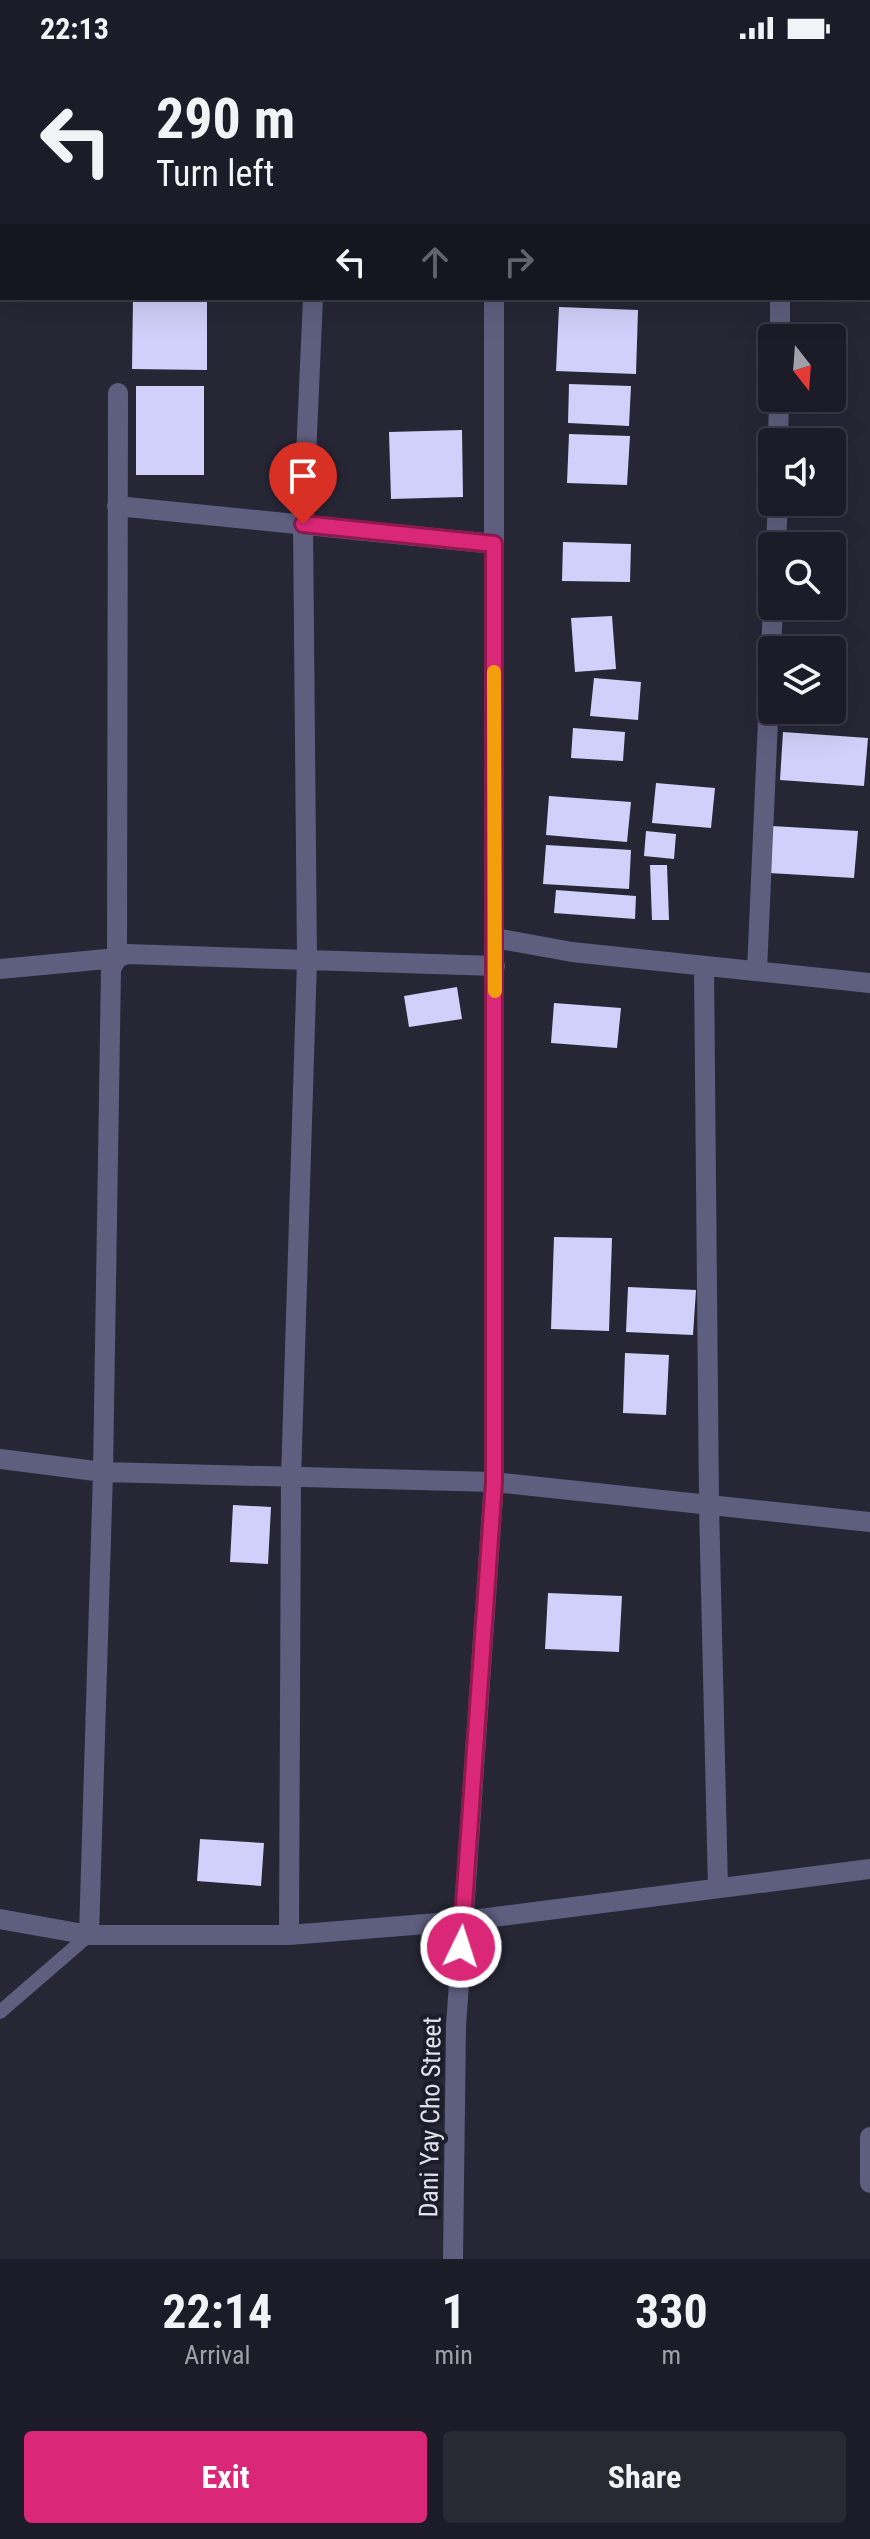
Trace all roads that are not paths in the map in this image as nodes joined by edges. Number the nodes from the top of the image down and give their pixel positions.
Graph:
1 (313, 300) edge
2 (494, 300) edge
3 (780, 300) edge
4 (780, 324) edge
5 (118, 393) dead end
6 (117, 506) junction
7 (303, 524) junction
8 (494, 544) junction
9 (772, 620) edge
10 (495, 938) junction
11 (117, 958) junction
12 (307, 960) junction
13 (495, 966) junction
14 (704, 966) junction
15 (0, 969) edge
16 (757, 971) junction
17 (870, 983) edge
18 (0, 1459) edge
19 (103, 1472) junction
20 (291, 1479) junction
21 (494, 1482) junction
22 (709, 1505) junction
23 (870, 1522) edge
24 (870, 1869) edge
25 (718, 1888) junction
26 (0, 1919) edge
27 (463, 1921) junction
28 (89, 1935) junction
29 (289, 1935) junction
30 (0, 2012) edge
31 (870, 2137) edge
32 (870, 2183) edge
33 (453, 2259) edge

1 - 7 street
2 - 8 street, Dani Yay Cho Street
3 - 4 street
5 - 6 street
6 - 7 street
6 - 11 street
7 - 8 street
7 - 12 street
8 - 10 street, Dani Yay Cho Street
9 - 16 street
10 - 13 street, Dani Yay Cho Street
10 - 14 street
11 - 12 street
11 - 15 street
11 - 19 street
12 - 13 street
12 - 20 street
13 - 21 street, Dani Yay Cho Street
14 - 16 street
14 - 22 street
16 - 17 street
18 - 19 street
19 - 20 street
19 - 28 street
20 - 21 street
20 - 29 street
21 - 22 street
21 - 27 street, Dani Yay Cho Street
22 - 23 street
22 - 25 street
24 - 25 street
25 - 27 street
26 - 28 street
27 - 29 street
27 - 33 street, Dani Yay Cho Street
28 - 29 street
28 - 30 lane
31 - 32 street

